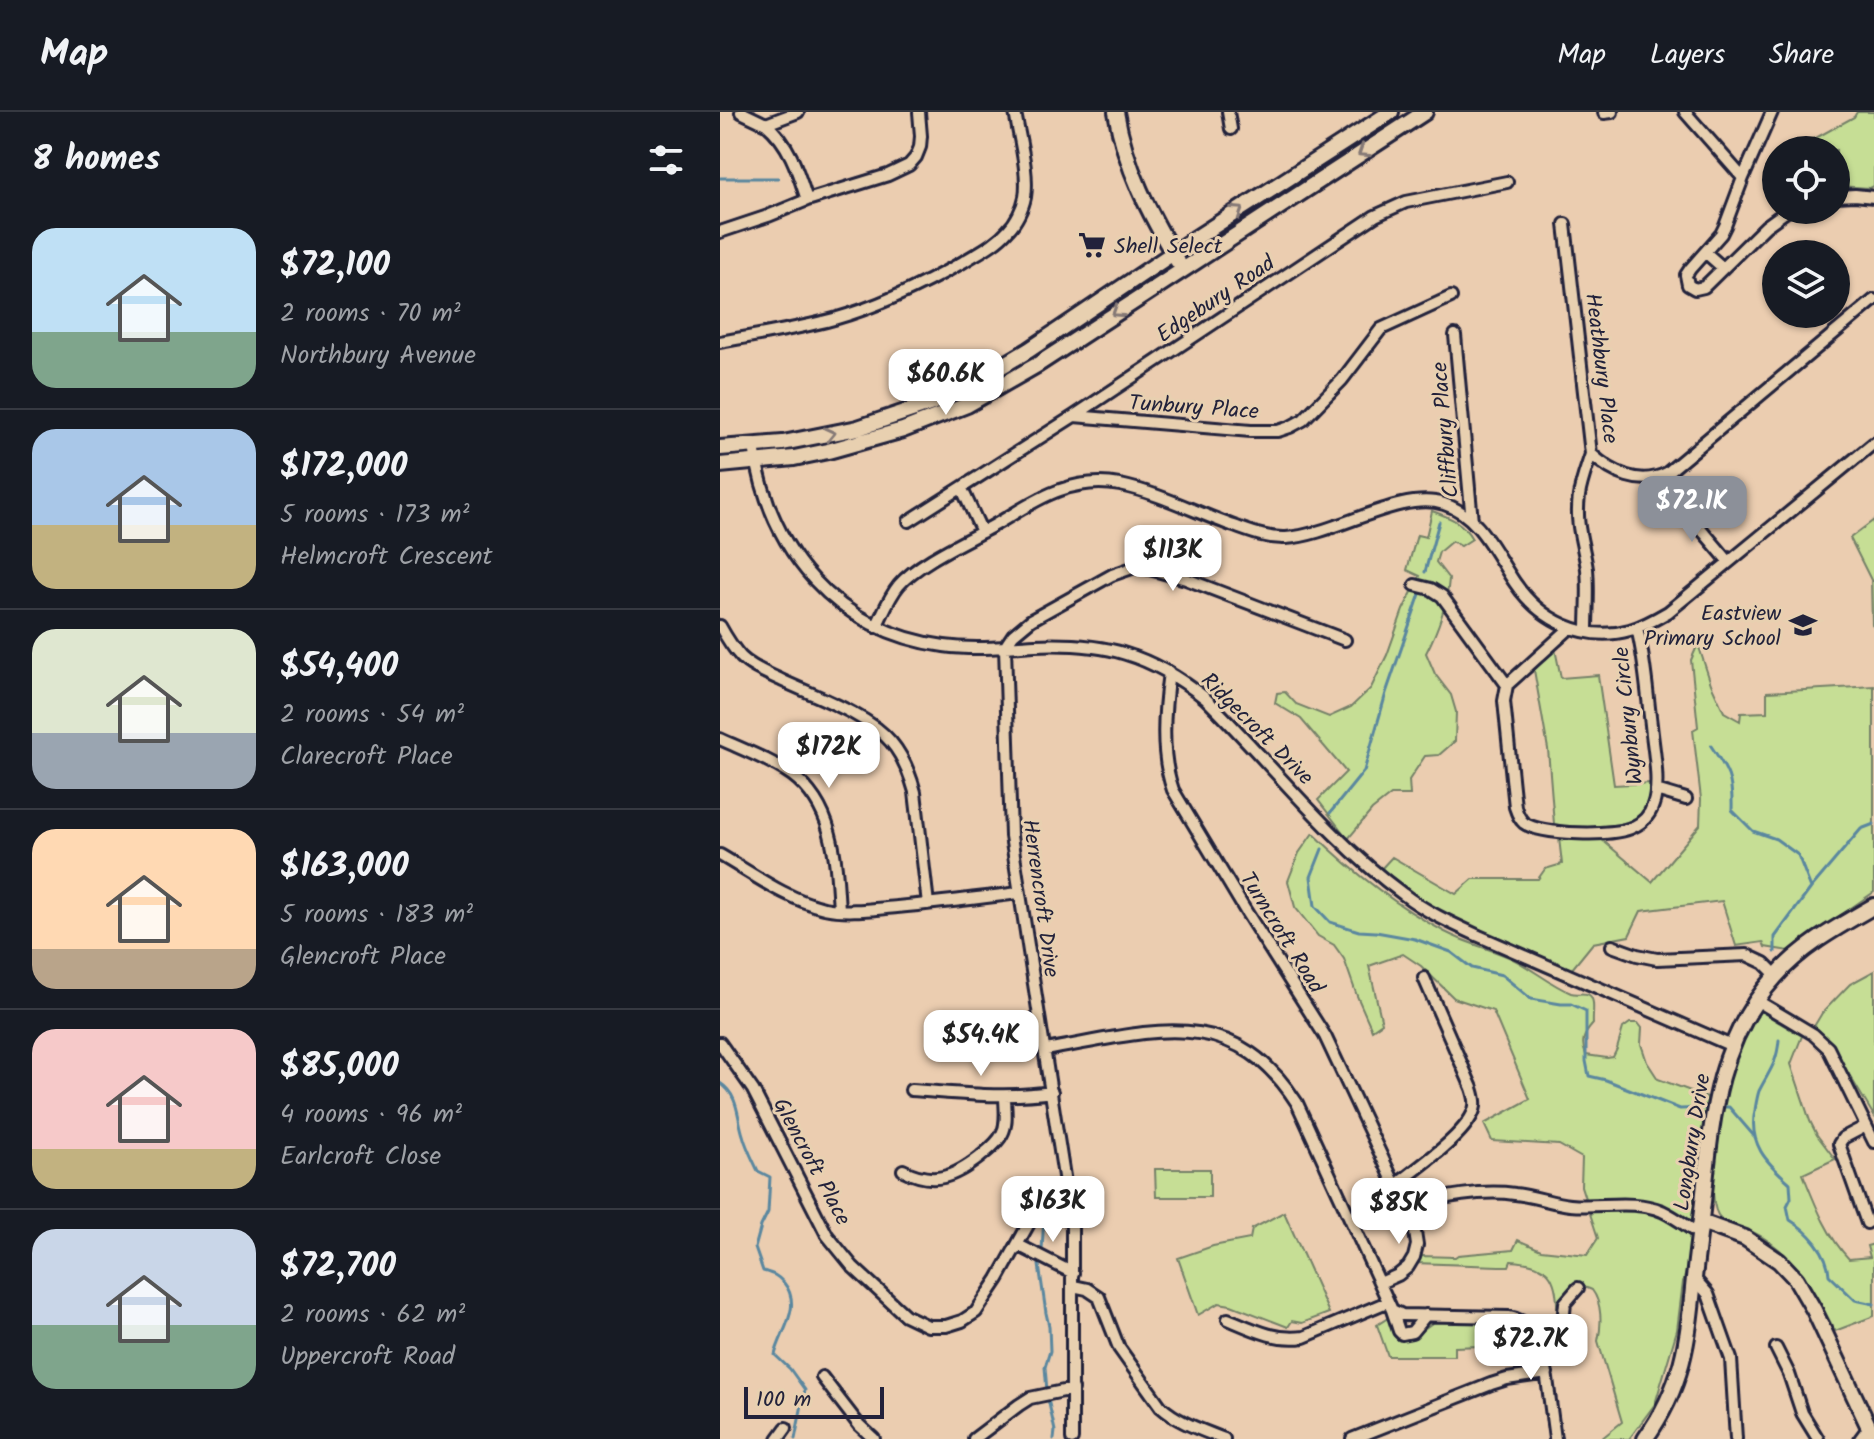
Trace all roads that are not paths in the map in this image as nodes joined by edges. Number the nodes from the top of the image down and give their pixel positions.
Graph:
1 (741, 112) edge
2 (798, 112) edge
3 (919, 112) edge
4 (1015, 112) edge
5 (1116, 112) edge
6 (1228, 112) edge
7 (1391, 112) edge
8 (1425, 112) edge
9 (1685, 112) edge
10 (1772, 112) edge
11 (766, 124) junction
12 (1231, 129) dead end
13 (1743, 178) junction
14 (1507, 182) dead end
15 (1850, 195) edge
16 (1874, 197) edge
17 (807, 200) junction
18 (1565, 224) dead end
19 (1769, 224) edge
20 (720, 232) edge
21 (1705, 252) junction
22 (1173, 254) junction
23 (1723, 268) junction
24 (1182, 269) junction
25 (1451, 297) dead end
26 (1874, 300) edge
27 (1455, 335) dead end
28 (720, 342) edge
29 (1074, 416) junction
30 (1874, 443) edge
31 (754, 446) junction
32 (720, 448) edge
33 (1591, 454) junction
34 (756, 462) junction
35 (720, 465) edge
36 (962, 489) junction
37 (1680, 504) dead end
38 (909, 521) dead end
39 (1472, 521) junction
40 (982, 532) junction
41 (1729, 562) junction
42 (1415, 585) dead end
43 (720, 626) edge
44 (876, 627) junction
45 (1570, 628) junction
46 (1637, 628) junction
47 (1587, 631) junction
48 (1345, 640) dead end
49 (1005, 647) junction
50 (1169, 672) junction
51 (1507, 685) junction
52 (720, 739) edge
53 (1656, 790) junction
54 (1686, 799) dead end
55 (720, 855) edge
56 (1019, 893) junction
57 (928, 904) junction
58 (1874, 906) edge
59 (839, 910) junction
60 (1612, 946) dead end
61 (1776, 975) junction
62 (1424, 978) dead end
63 (1756, 1000) junction
64 (720, 1043) edge
65 (1732, 1046) junction
66 (1045, 1050) junction
67 (911, 1090) dead end
68 (1052, 1092) junction
69 (1005, 1096) junction
70 (1866, 1126) junction
71 (1874, 1142) edge
72 (903, 1170) dead end
73 (1396, 1185) junction
74 (1405, 1206) junction
75 (1032, 1218) dead end
76 (1867, 1223) dead end
77 (1700, 1228) junction
78 (1018, 1245) junction
79 (1073, 1273) junction
80 (1694, 1278) junction
81 (1380, 1283) junction
82 (1073, 1286) junction
83 (1578, 1288) dead end
84 (1390, 1306) junction
85 (1426, 1315) junction
86 (1228, 1319) dead end
87 (1776, 1348) dead end
88 (1546, 1368) junction
89 (822, 1377) dead end
90 (1073, 1389) junction
91 (786, 1428) dead end
92 (1868, 1435) edge
93 (778, 1439) edge
94 (874, 1439) edge
95 (974, 1439) edge
96 (1072, 1439) edge
97 (1224, 1439) edge
98 (1352, 1439) edge
99 (1555, 1439) edge
100 (1645, 1439) edge
101 (1736, 1439) edge
102 (1818, 1439) edge

1 - 11 street
2 - 11 street
3 - 17 street
4 - 28 street
5 - 22 main road
6 - 12 street
22 -> 7 main road
8 -> 24 main road
9 - 13 street
10 - 13 street
11 - 17 street
13 - 21 street
14 - 29 street, Edgebury Road
15 - 16 street
17 - 20 street
18 - 33 street, Heathbury Place
19 - 23 street
21 - 23 street
21 - 23 street
22 - 24 main road
31 -> 22 main road
24 -> 34 main road
25 - 29 street, Tunbury Place
26 - 33 street, Heathbury Place
27 - 39 street, Cliffbury Place
29 - 36 street, Edgebury Road
30 - 41 street
31 - 32 main road
31 - 34 street, Ridgecroft Drive
33 - 47 street
34 - 35 main road
34 - 44 street, Ridgecroft Drive
36 - 38 street, Edgebury Road
36 - 40 street
37 - 41 street
39 - 40 street
39 - 45 street
40 - 44 street
41 - 46 street
42 - 51 street
43 - 57 street
44 - 49 street, Ridgecroft Drive
45 - 47 street
45 - 51 street
46 - 47 street
46 - 53 street, Wynbury Circle
48 - 49 street
49 - 50 street, Ridgecroft Drive
49 - 56 street, Herrencroft Drive
50 - 65 street, Ridgecroft Drive
50 - 73 street, Turncroft Road
51 - 53 street, Wynbury Circle
52 - 59 street
53 - 54 street
55 - 59 street
56 - 57 street
56 - 66 street, Herrencroft Drive
57 - 59 street
58 - 61 main road, Longbury Drive
60 - 61 street
61 - 63 main road, Longbury Drive
62 - 73 street
63 - 65 main road, Longbury Drive
63 - 70 street
64 - 78 street, Glencroft Place
65 - 77 main road, Longbury Drive
66 - 68 street, Herrencroft Drive
66 - 81 street
67 - 69 street
68 - 69 street
68 - 79 street, Herrencroft Drive
69 - 72 street
70 - 71 street
70 - 76 street
73 - 74 street, Turncroft Road
74 - 77 street
74 - 81 street, Turncroft Road
75 - 78 street, Glencroft Place
77 - 80 main road, Longbury Drive
77 - 92 main road
78 - 79 street
79 - 82 street, Herrencroft Drive
80 - 100 main road, Longbury Drive
80 - 101 street
81 - 84 street
82 - 90 street, Herrencroft Drive
82 - 97 street
83 - 88 street
84 - 85 street
84 - 85 street
84 - 86 street
85 - 88 street
87 - 102 street
88 - 98 street
88 - 99 street
89 - 94 street
90 - 95 street
90 - 96 street, Herrencroft Drive
91 - 93 street

